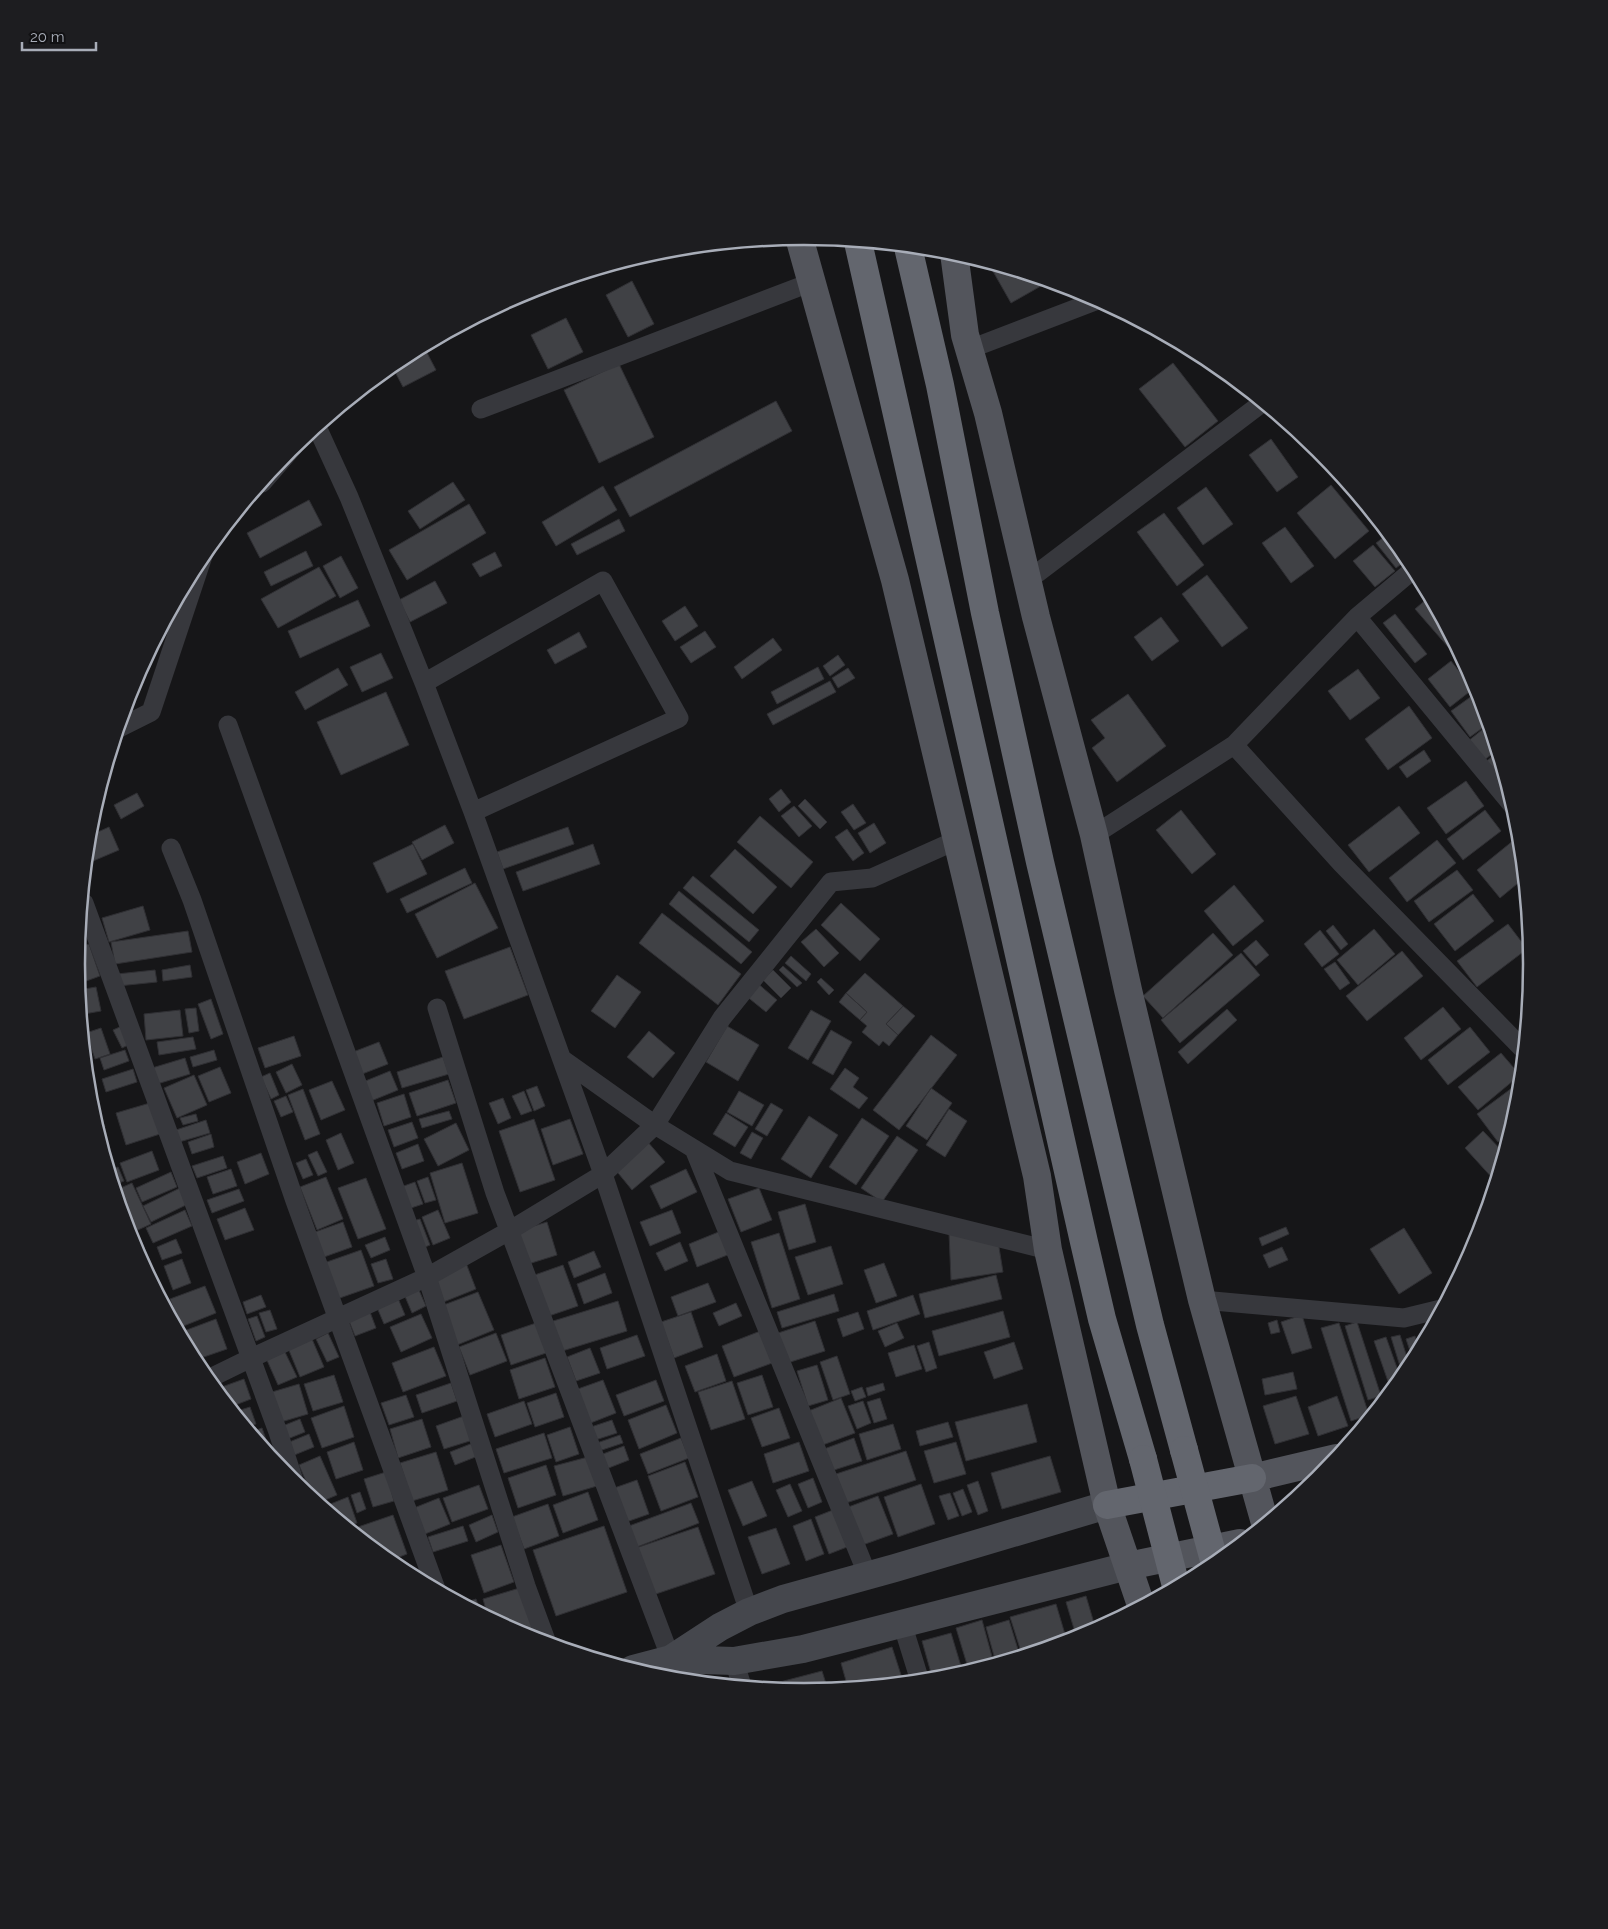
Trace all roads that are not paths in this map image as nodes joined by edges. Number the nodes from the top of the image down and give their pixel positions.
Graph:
1 (801, 245) edge
2 (859, 248) edge
3 (910, 254) edge
4 (955, 262) edge
5 (812, 282) junction
6 (1088, 304) edge
7 (970, 349) junction
8 (1257, 407) edge
9 (481, 409) dead end
10 (320, 433) edge
11 (1408, 574) edge
12 (1027, 581) junction
13 (193, 586) edge
14 (1357, 617) junction
15 (424, 683) junction
16 (126, 724) edge
17 (228, 725) dead end
18 (1234, 745) junction
19 (1502, 793) edge
20 (473, 812) junction
21 (1094, 835) junction
22 (958, 840) junction
23 (171, 848) dead end
24 (87, 912) edge
25 (437, 1008) dead end
26 (1518, 1043) edge
27 (562, 1059) junction
28 (655, 1125) junction
29 (694, 1149) junction
30 (603, 1174) junction
31 (509, 1231) junction
32 (1048, 1250) junction
33 (426, 1277) junction
34 (1202, 1300) junction
35 (1435, 1310) edge
36 (337, 1318) junction
37 (251, 1358) junction
38 (215, 1376) edge
39 (1324, 1461) edge
40 (288, 1465) edge
41 (1252, 1478) junction
42 (1108, 1505) junction
43 (1263, 1517) edge
44 (1225, 1547) edge
45 (1213, 1555) edge
46 (1128, 1566) junction
47 (868, 1576) junction
48 (433, 1580) edge
49 (1174, 1580) edge
50 (1139, 1600) edge
51 (749, 1612) junction
52 (902, 1623) junction
53 (544, 1634) edge
54 (671, 1659) junction
55 (647, 1666) edge
56 (738, 1674) edge
57 (918, 1674) edge

1 - 5 main road
2 - 49 highway, bridge
3 - 45 highway, bridge
4 - 7 main road
5 - 9 street
5 - 22 main road
6 - 7 street
7 - 12 main road
8 - 12 street
10 - 15 street
11 - 14 street
12 - 21 main road
13 - 16 street
14 - 18 street
14 - 19 street
15 - 20 street
15 - 20 street
17 - 33 street
18 - 21 street
18 - 26 street
20 - 27 street
21 - 34 main road
22 - 28 street
22 - 32 main road
23 - 36 street
24 - 37 street
25 - 31 street
27 - 28 street
27 - 30 street
28 - 29 street
28 - 30 street
29 - 32 street
29 - 47 street
30 - 31 street
30 - 51 street
31 - 33 street
31 - 54 street
32 - 42 main road
33 - 36 street
33 - 53 street
34 - 35 street
34 - 41 main road
36 - 37 street
36 - 48 street
37 - 38 street
37 - 40 street
39 - 41 main road
41 - 42 highway
41 - 43 main road
42 - 46 main road
42 - 47 main road
44 - 46 main road
46 - 50 main road
46 - 52 main road
47 - 51 main road
51 - 54 main road
52 - 56 main road
52 - 57 street
54 - 55 main road
54 - 56 main road

